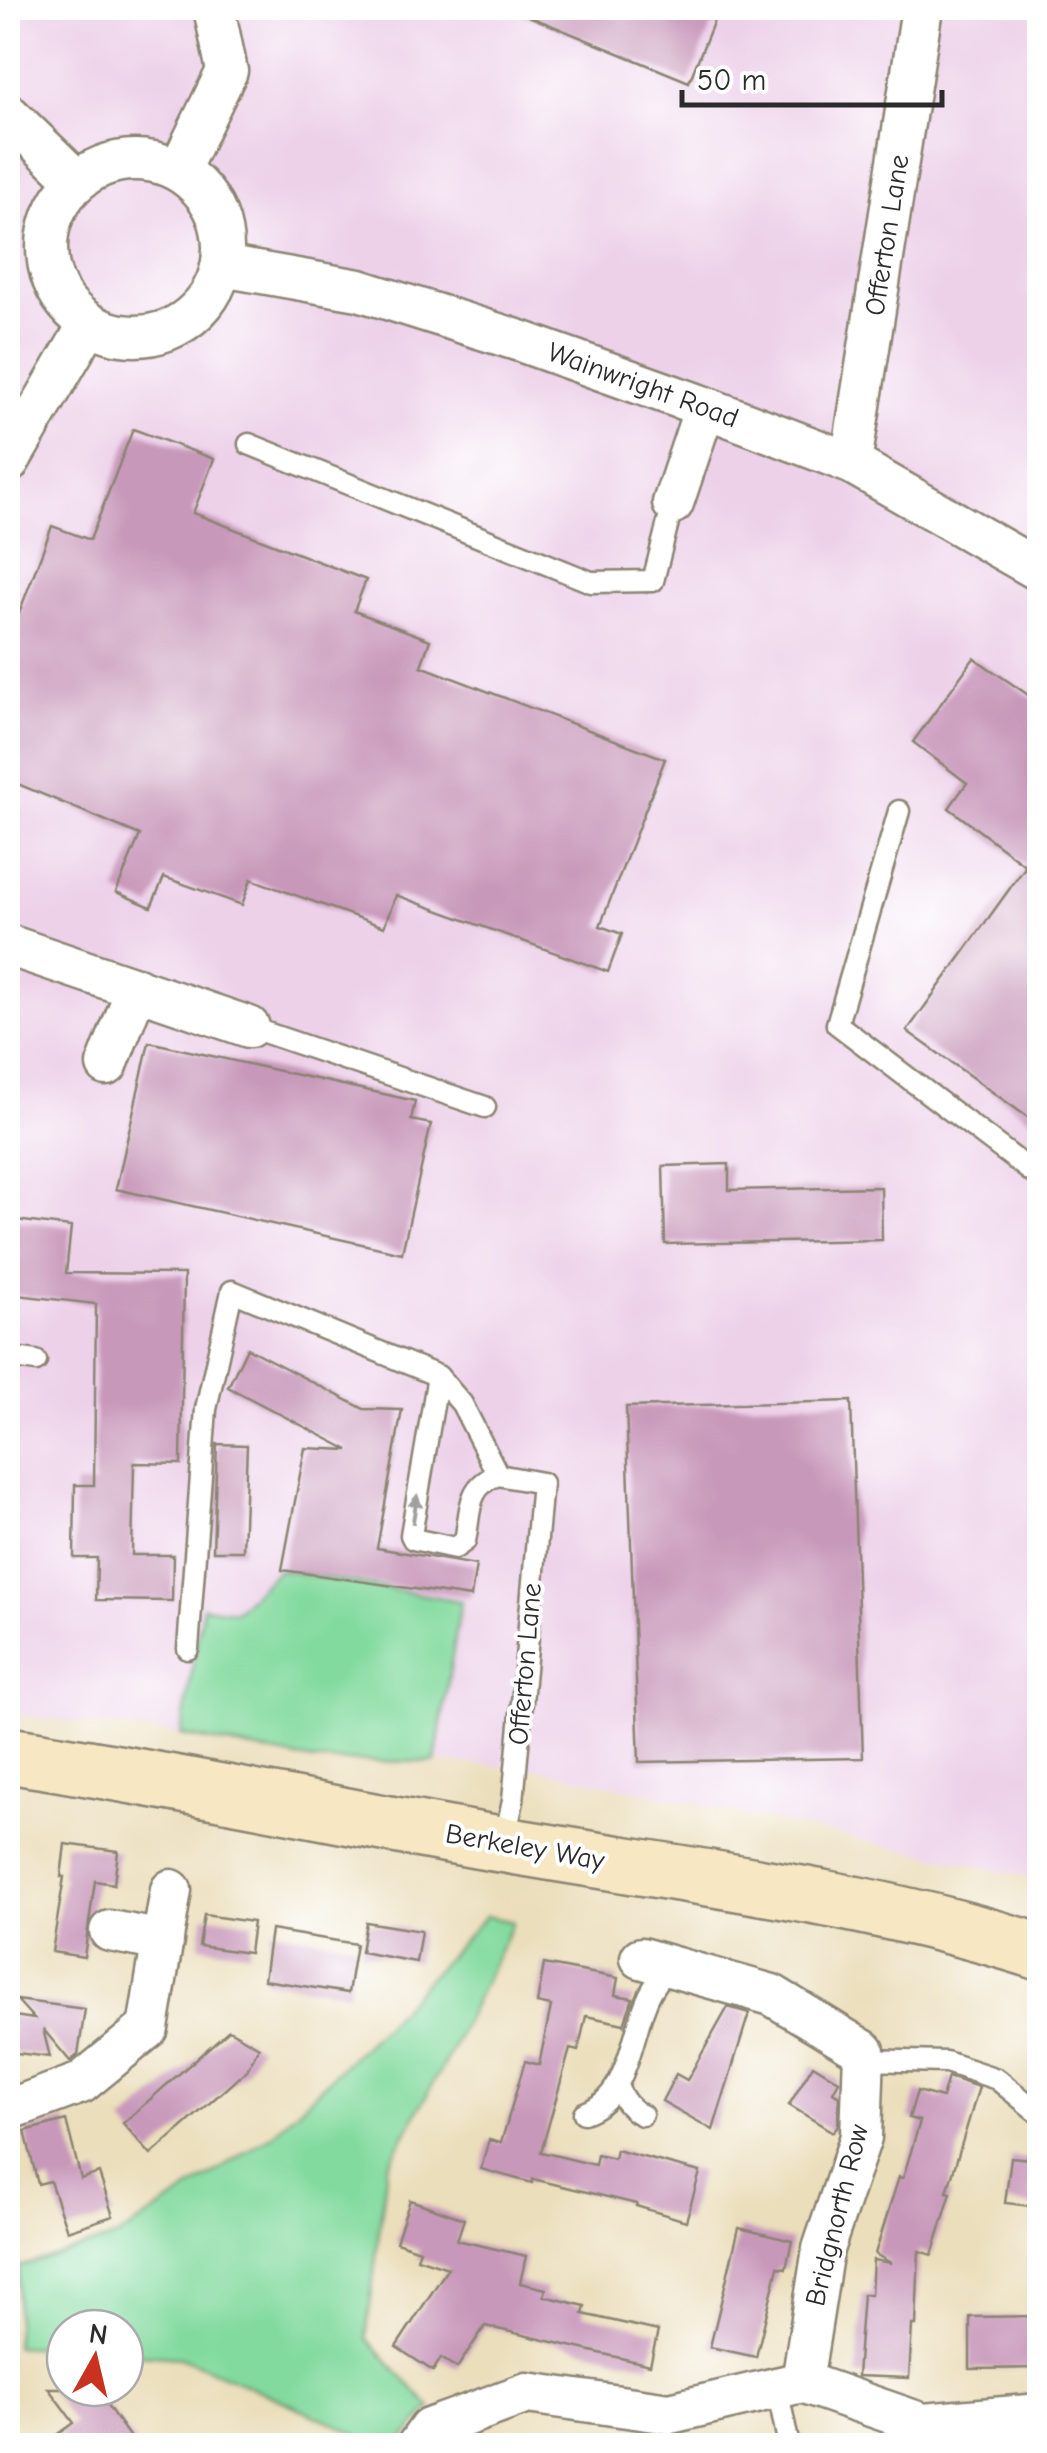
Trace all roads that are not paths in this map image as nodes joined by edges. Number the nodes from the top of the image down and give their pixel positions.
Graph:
1 (214, 8) edge
2 (922, 8) edge
3 (8, 114) edge
4 (178, 170) junction
5 (76, 180) junction
6 (222, 266) junction
7 (89, 324) junction
8 (705, 406) junction
9 (249, 444) dead end
10 (8, 462) edge
11 (852, 463) junction
12 (673, 503) joint
13 (1035, 559) edge
14 (899, 811) dead end
15 (8, 945) edge
16 (137, 988) junction
17 (249, 1026) joint
18 (108, 1065) dead end
19 (485, 1107) dead end
20 (1040, 1178) edge
21 (8, 1357) edge
22 (36, 1361) dead end
23 (438, 1376) junction
24 (498, 1475) junction
25 (188, 1649) dead end
26 (8, 1754) edge
27 (504, 1845) junction
28 (171, 1890) dead end
29 (110, 1931) dead end
30 (163, 1940) junction
31 (1040, 1952) edge
32 (655, 1962) joint
33 (863, 2060) junction
34 (617, 2086) junction
35 (8, 2110) edge
36 (584, 2113) dead end
37 (642, 2114) dead end
38 (1040, 2114) edge
39 (790, 2385) junction
40 (1040, 2414) edge
41 (417, 2446) edge
42 (789, 2446) edge

1 - 4 street
2 - 11 street, Offerton Lane
3 - 5 street
4 - 5 street
4 - 6 street
5 - 7 street
6 - 7 street
6 - 8 street, Wainwright Road
7 - 10 street
8 - 11 street, Wainwright Road
8 - 12 street
9 - 12 lane
11 - 13 street, Wainwright Road
14 - 20 lane
15 - 16 street
16 - 17 street
16 - 18 street
17 - 19 lane
21 - 22 lane
23 - 24 lane
24 -> 23 lane
23 - 25 lane
24 - 27 lane, Offerton Lane
26 - 27 main road, Berkeley Way
27 - 31 main road, Berkeley Way
28 - 30 street
29 - 30 street
30 - 35 street
32 - 33 street
32 - 34 lane
33 - 38 lane
33 - 39 street, Bridgnorth Row
34 - 36 lane
34 - 37 lane
39 - 40 street
39 - 41 street
39 - 42 lane

